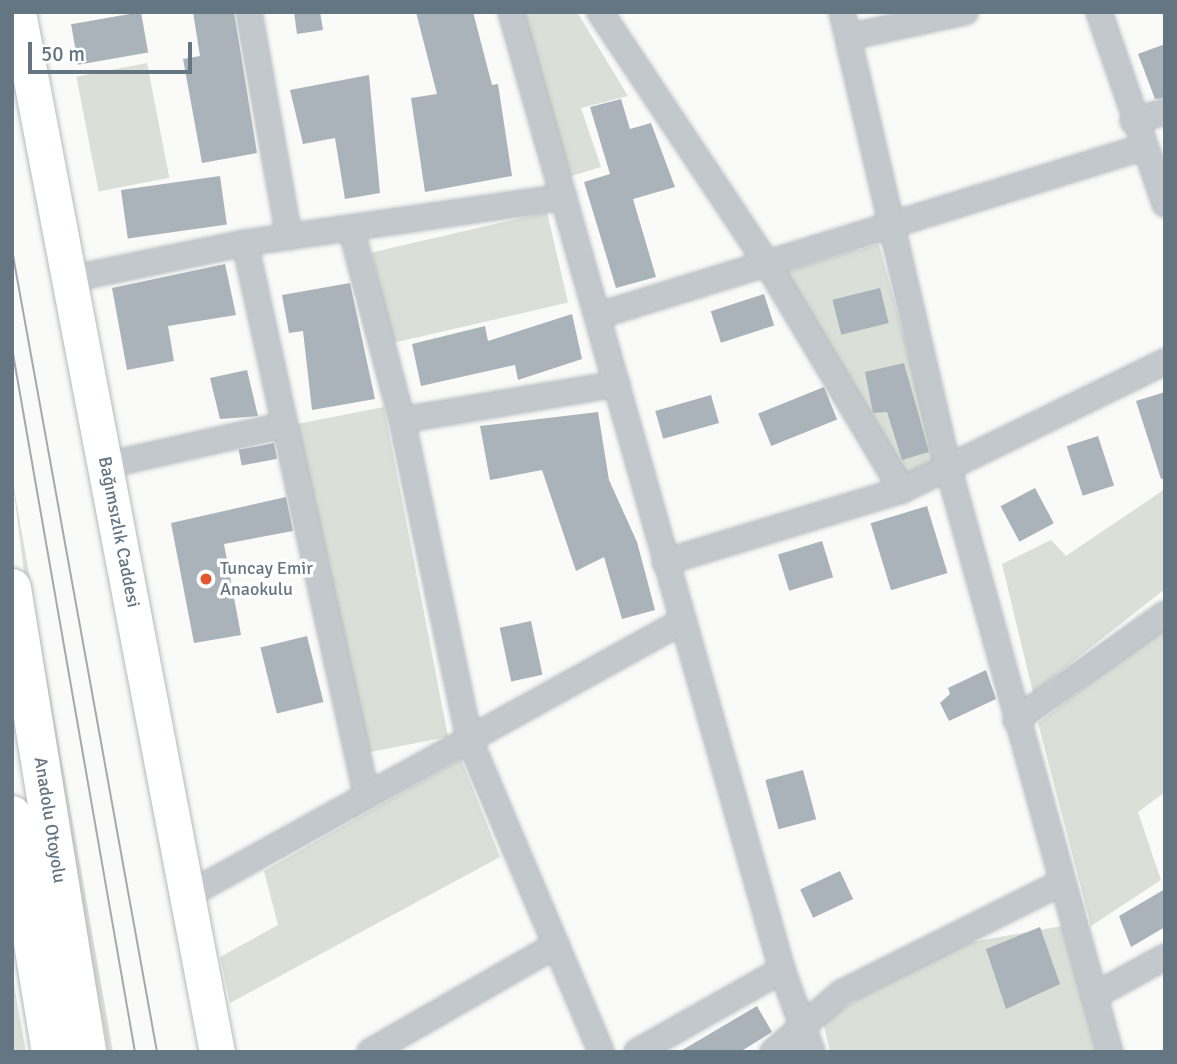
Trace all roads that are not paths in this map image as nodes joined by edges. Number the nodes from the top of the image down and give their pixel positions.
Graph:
1 (18, 12) edge
2 (249, 12) edge
3 (511, 12) edge
4 (600, 12) edge
5 (842, 12) edge
6 (965, 12) edge
7 (1099, 12) edge
8 (848, 37) junction
9 (1165, 112) edge
10 (1133, 121) junction
11 (1144, 146) junction
12 (564, 197) junction
13 (1165, 204) edge
14 (890, 224) junction
15 (351, 228) junction
16 (289, 236) junction
17 (244, 243) junction
18 (768, 265) junction
19 (65, 280) junction
20 (600, 315) junction
21 (1165, 362) edge
22 (617, 384) junction
23 (402, 419) junction
24 (285, 425) junction
25 (107, 465) junction
26 (949, 470) junction
27 (902, 490) junction
28 (665, 562) junction
29 (12, 588) edge
30 (1165, 614) edge
31 (683, 621) junction
32 (1016, 720) junction
33 (469, 738) junction
34 (366, 793) junction
35 (12, 815) edge
36 (1059, 884) junction
37 (188, 895) junction
38 (556, 945) junction
39 (1165, 957) edge
40 (782, 970) junction
41 (1094, 996) junction
42 (806, 1041) edge
43 (51, 1052) edge
44 (87, 1052) edge
45 (217, 1052) edge
46 (370, 1052) edge
47 (601, 1052) edge
48 (637, 1052) edge
49 (773, 1052) edge
50 (1110, 1052) edge

1 - 19 main road, Bağımsızlık Caddesi
2 - 16 street
3 - 12 street
4 - 18 street
5 - 8 street
6 - 8 street
7 - 10 street
8 - 14 street
9 - 10 street
10 - 11 street
11 - 13 street
11 - 14 street
12 - 15 street
12 - 20 street
14 - 18 street
14 - 26 street
15 - 16 street
15 - 23 street
16 - 17 street
17 - 19 street
17 - 24 street
18 - 20 street
18 - 27 street
19 - 25 main road, Bağımsızlık Caddesi
20 - 22 street
21 - 26 street
22 - 23 street
22 - 28 street
23 - 33 street
24 - 25 street
24 - 34 street
25 - 37 main road, Bağımsızlık Caddesi
26 - 27 street
26 - 32 street
27 - 28 street
28 - 31 street
29 - 44 highway, Anadolu Otoyolu
30 - 32 street
31 - 33 street
31 - 40 street
32 - 36 street
33 - 34 street
33 - 38 street
34 - 37 street
35 - 43 highway, Anadolu Otoyolu
36 - 41 street
36 - 42 street
37 - 45 main road, Bağımsızlık Caddesi
38 - 46 street
38 - 47 street
39 - 41 street
40 - 42 street
40 - 48 street
41 - 50 street
42 - 49 street

